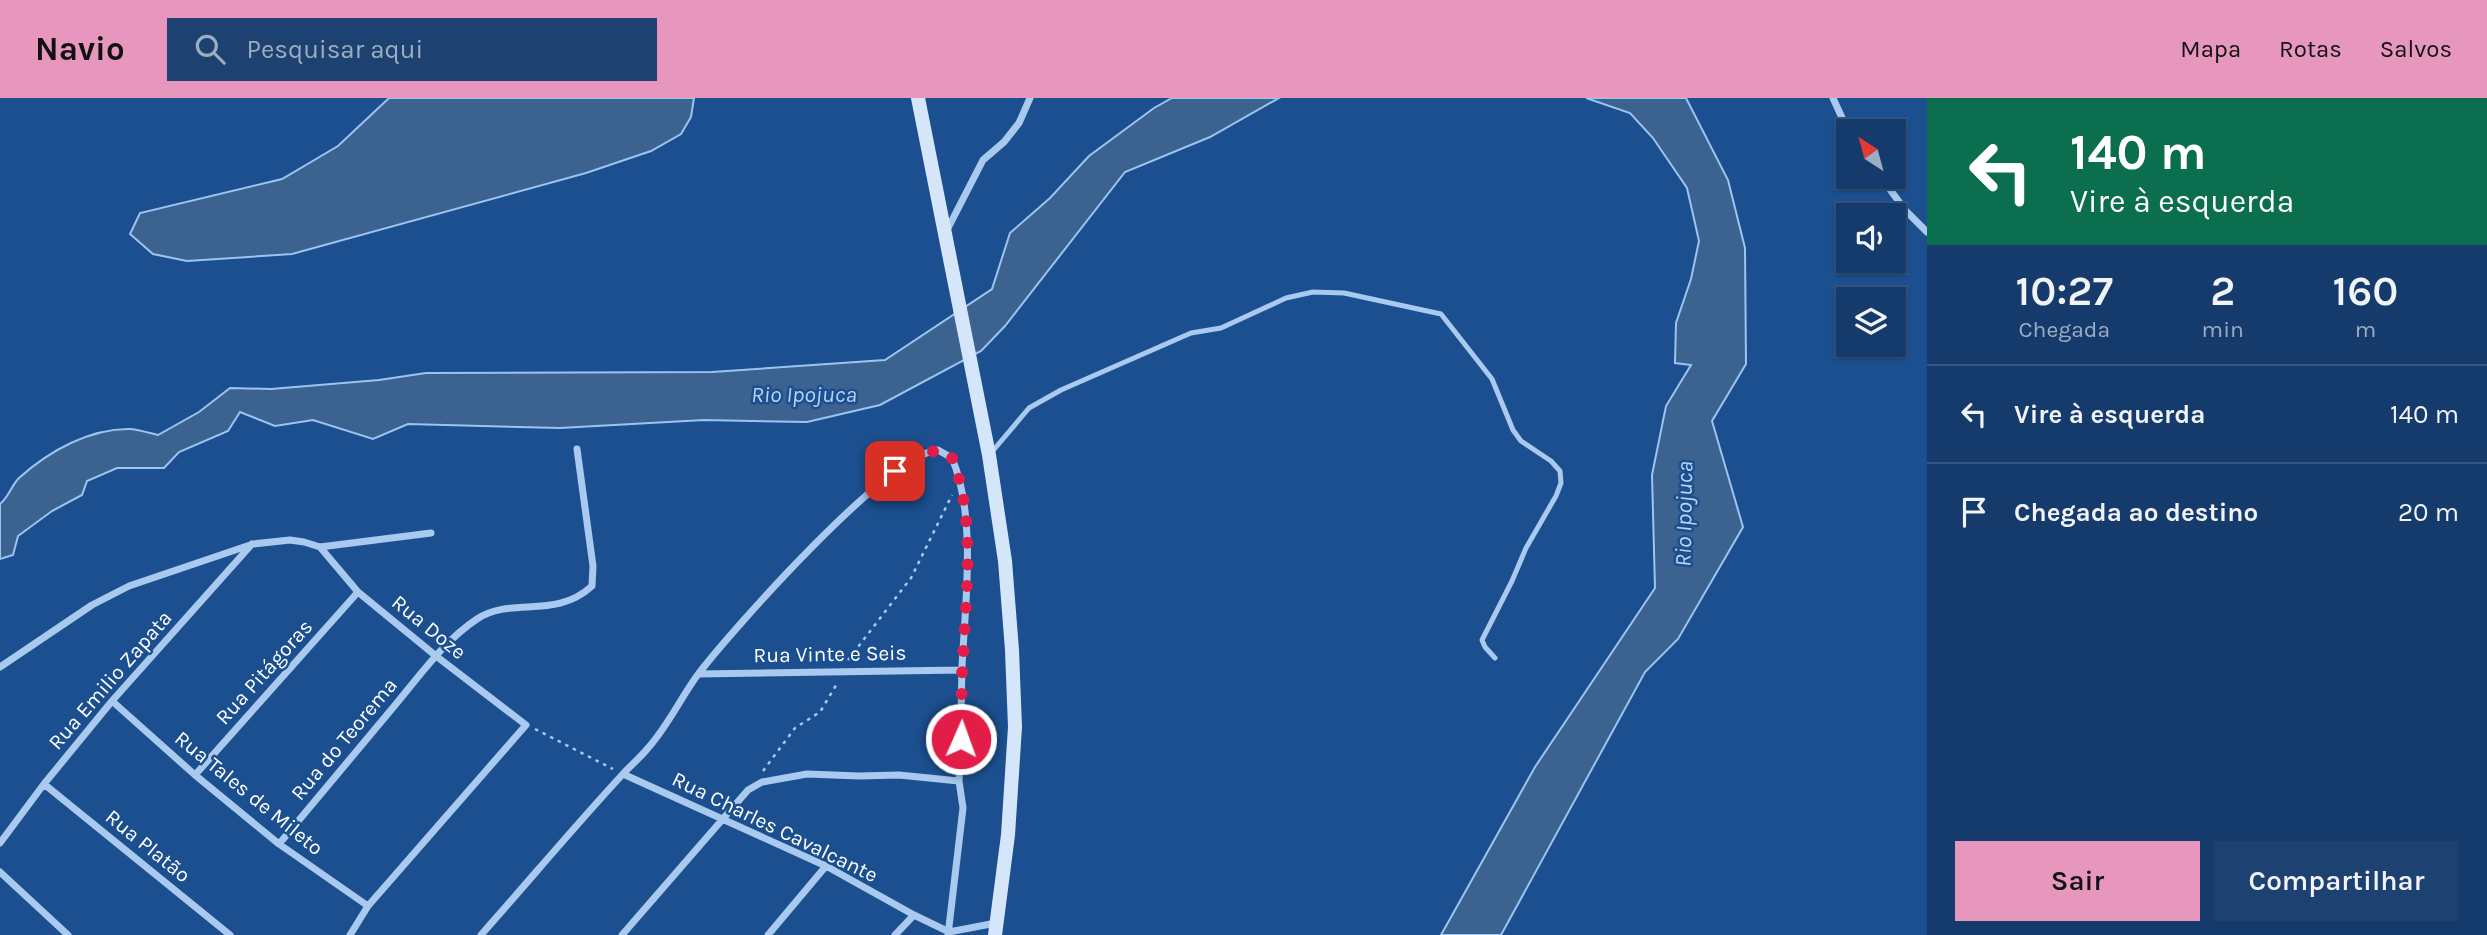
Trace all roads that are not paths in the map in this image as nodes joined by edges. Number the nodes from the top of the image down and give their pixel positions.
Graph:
1 (918, 98) edge
2 (1030, 98) edge
3 (1833, 98) edge
4 (1843, 119) edge
5 (1890, 189) edge
6 (1927, 232) edge
7 (945, 243) junction
8 (577, 449) dead end
9 (988, 451) junction
10 (431, 533) dead end
11 (253, 544) junction
12 (320, 547) junction
13 (358, 592) junction
14 (436, 656) junction
15 (1495, 658) dead end
16 (1, 666) edge
17 (962, 670) junction
18 (699, 674) junction
19 (112, 701) junction
20 (623, 774) junction
21 (195, 775) junction
22 (959, 781) junction
23 (44, 784) junction
24 (724, 820) junction
25 (0, 843) edge
26 (279, 844) junction
27 (826, 866) junction
28 (0, 872) edge
29 (368, 906) junction
30 (914, 915) junction
31 (996, 929) edge
32 (949, 934) edge
33 (68, 935) edge
34 (230, 935) edge
35 (350, 935) edge
36 (481, 935) edge
37 (622, 935) edge
38 (768, 935) edge
39 (895, 935) edge

1 - 7 main road
2 - 7 street
3 - 4 street
5 - 6 street
7 - 9 main road
8 - 14 street, Rua do Teorema
9 - 15 lane
9 - 31 main road
10 - 12 street
11 - 12 street
11 - 16 street
11 - 19 street, Rua Emilio Zapata
12 - 13 street, Rua Doze
13 - 14 street, Rua Doze
13 - 21 street, Rua Pitágoras
14 - 26 street, Rua do Teorema
14 - 29 street, Rua Doze
17 - 18 street, Rua Vinte e Seis
17 - 18 street
17 - 22 street
18 - 20 street
19 - 21 street, Rua Tales de Mileto
19 - 23 street, Rua Emilio Zapata
20 - 24 street, Rua Charles Cavalcante
20 - 36 street
21 - 26 street, Rua Tales de Mileto
22 - 24 street
22 - 32 street
23 - 25 street, Rua Emilio Zapata
23 - 34 street, Rua Platão
24 - 27 street, Rua Charles Cavalcante
24 - 37 street
26 - 29 street, Rua Tales de Mileto
27 - 30 street, Rua Charles Cavalcante
27 - 38 street
28 - 33 street
29 - 35 street
30 - 32 street, Rua Charles Cavalcante
30 - 39 street
31 - 32 street

